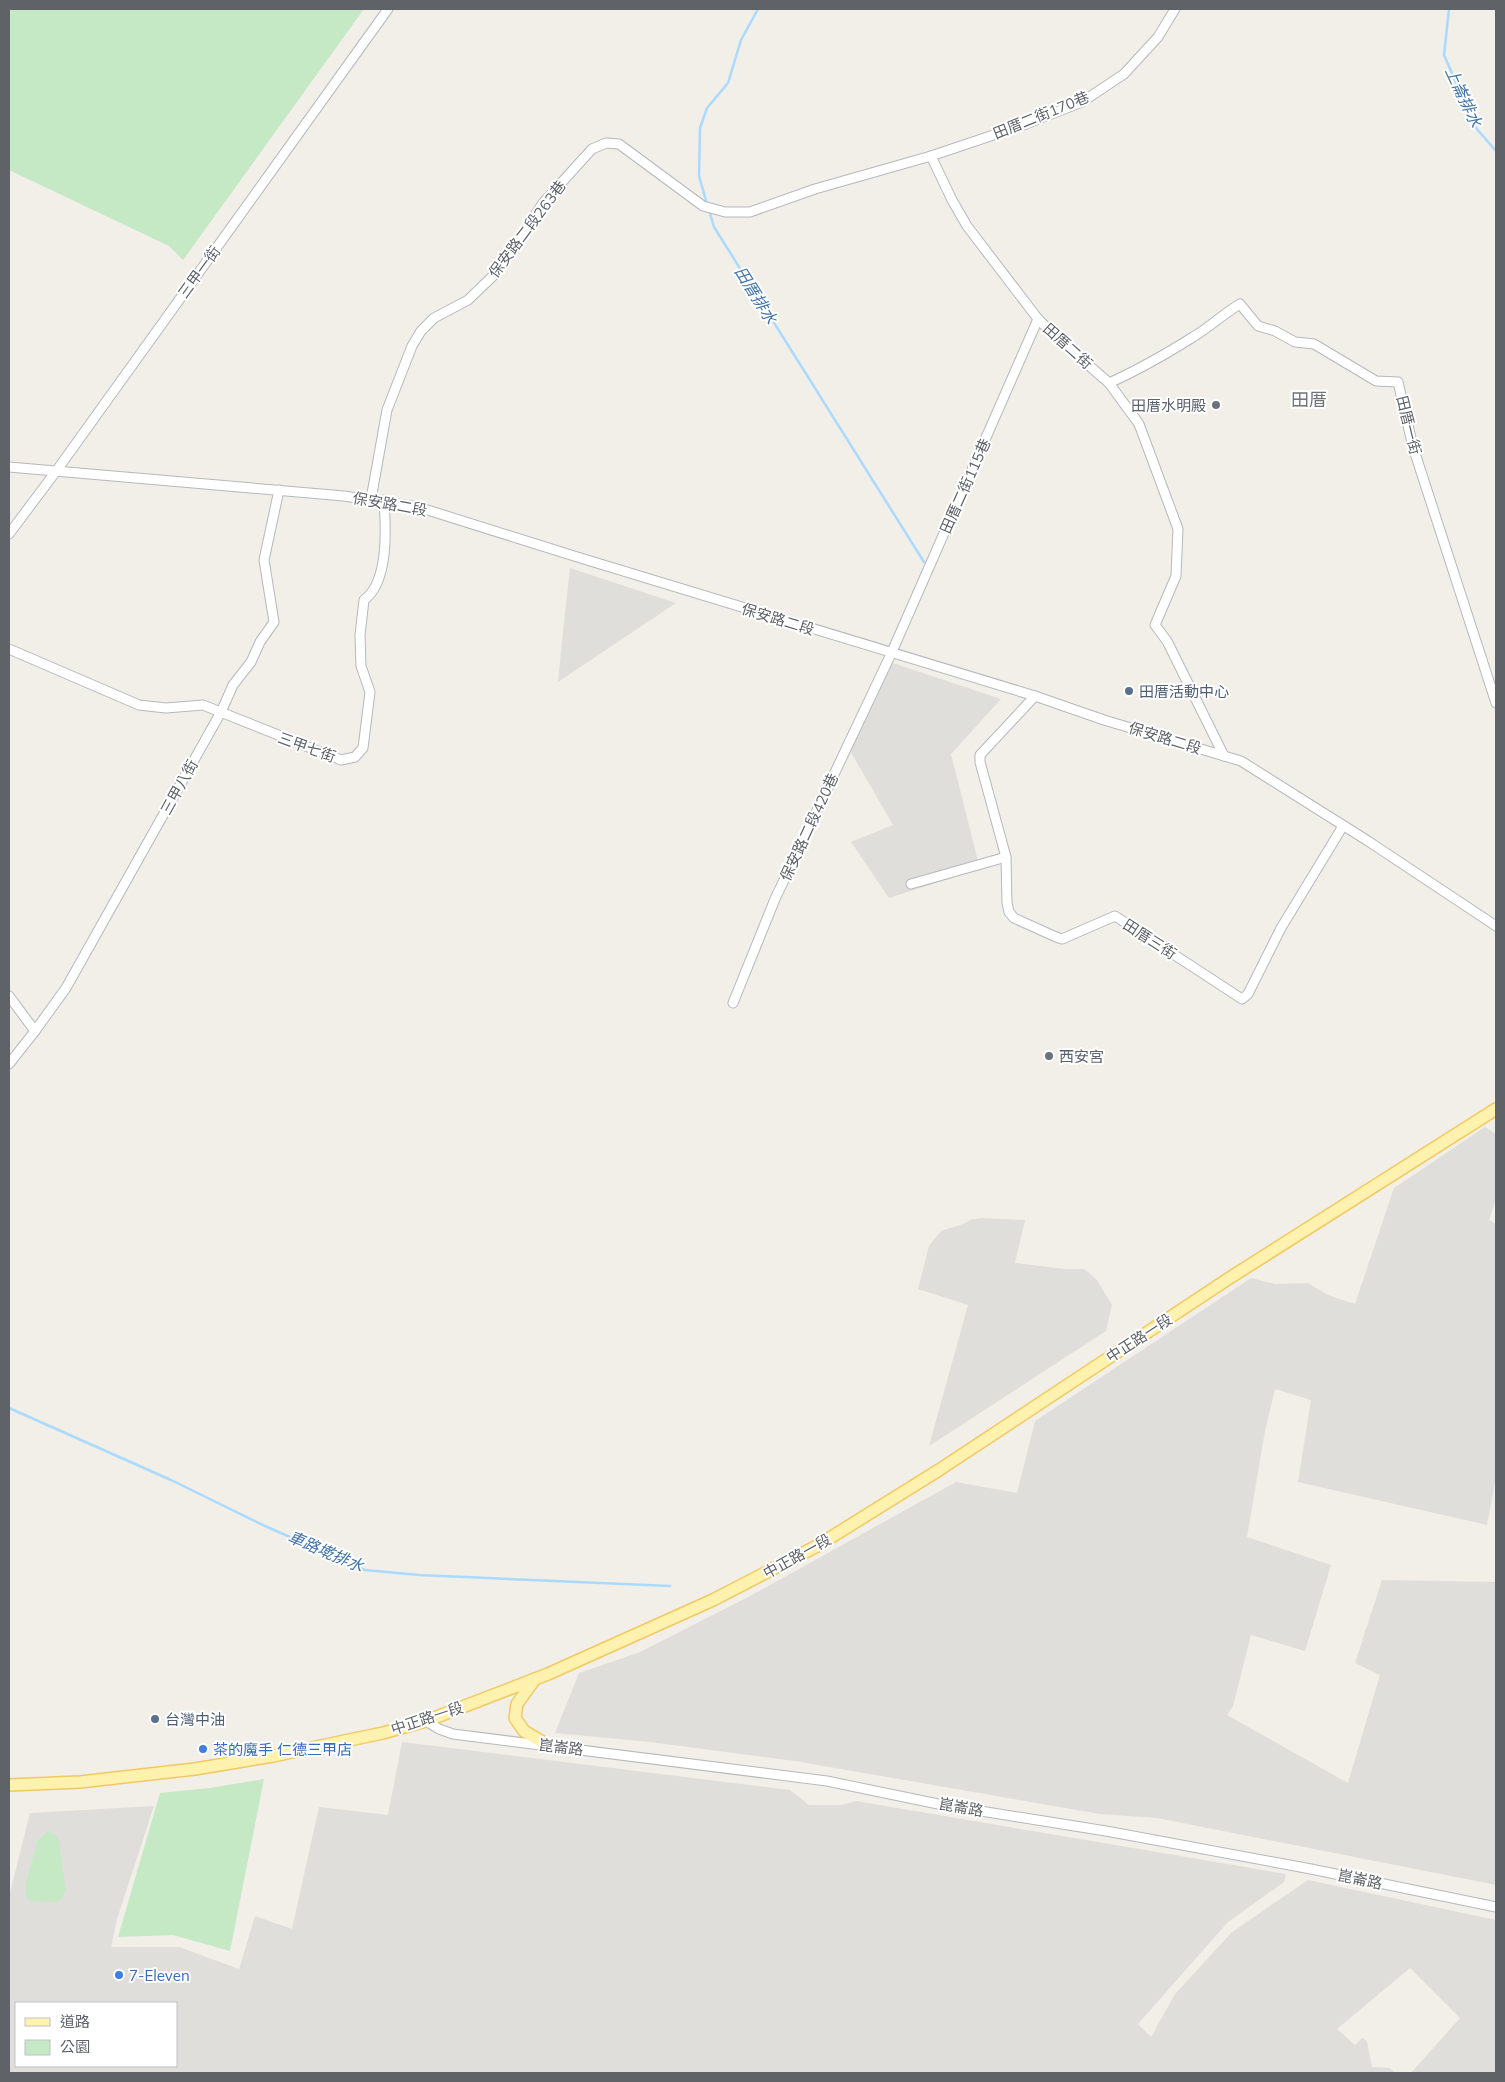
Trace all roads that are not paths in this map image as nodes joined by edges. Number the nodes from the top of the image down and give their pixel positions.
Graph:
1 (388, 9) edge
2 (1175, 9) edge
3 (931, 156) junction
4 (1038, 319) junction
5 (1109, 383) junction
6 (9, 467) edge
7 (57, 470) junction
8 (279, 490) junction
9 (371, 499) junction
10 (384, 500) junction
11 (9, 534) edge
12 (9, 648) edge
13 (891, 654) junction
14 (1035, 696) junction
15 (1496, 702) edge
16 (221, 712) junction
17 (1224, 756) junction
18 (1343, 826) junction
19 (1006, 857) junction
20 (911, 884) dead end
21 (1496, 926) edge
22 (9, 996) edge
23 (733, 1003) dead end
24 (35, 1031) junction
25 (9, 1064) edge
26 (1496, 1109) edge
27 (534, 1679) junction
28 (426, 1721) junction
29 (549, 1746) junction
30 (9, 1785) edge
31 (1496, 1907) edge

1 - 7 street, 三甲一街
2 - 3 street, 田厝二街170巷
3 - 4 street, 田厝二街
3 - 9 street, 保安路二段263巷
4 - 5 street, 田厝二街
4 - 13 street, 田厝二街115巷
5 - 15 street, 田厝一街
5 - 17 street, 田厝二街
6 - 7 street, 保安路二段
7 - 8 street, 保安路二段
7 - 11 street, 三甲一街
8 - 9 street, 保安路二段
8 - 16 street, 三甲八街
9 - 10 street, 保安路二段
10 - 13 street, 保安路二段
10 - 16 street, 三甲七街
12 - 16 street, 三甲七街
13 - 14 street, 保安路二段
13 - 23 street, 保安路二段420巷
14 - 17 street, 保安路二段
14 - 19 street, 田厝三街
16 - 24 street, 三甲八街
17 - 18 street, 保安路二段
18 - 19 street, 田厝三街
18 - 21 street, 保安路二段
19 - 20 street
22 - 24 street
24 - 25 street, 三甲八街
26 - 27 main road, 中正路一段
27 - 28 main road, 中正路一段
27 - 29 main road
28 - 29 street, 崑崙路
28 - 30 main road, 中正路一段
29 - 31 street, 崑崙路

